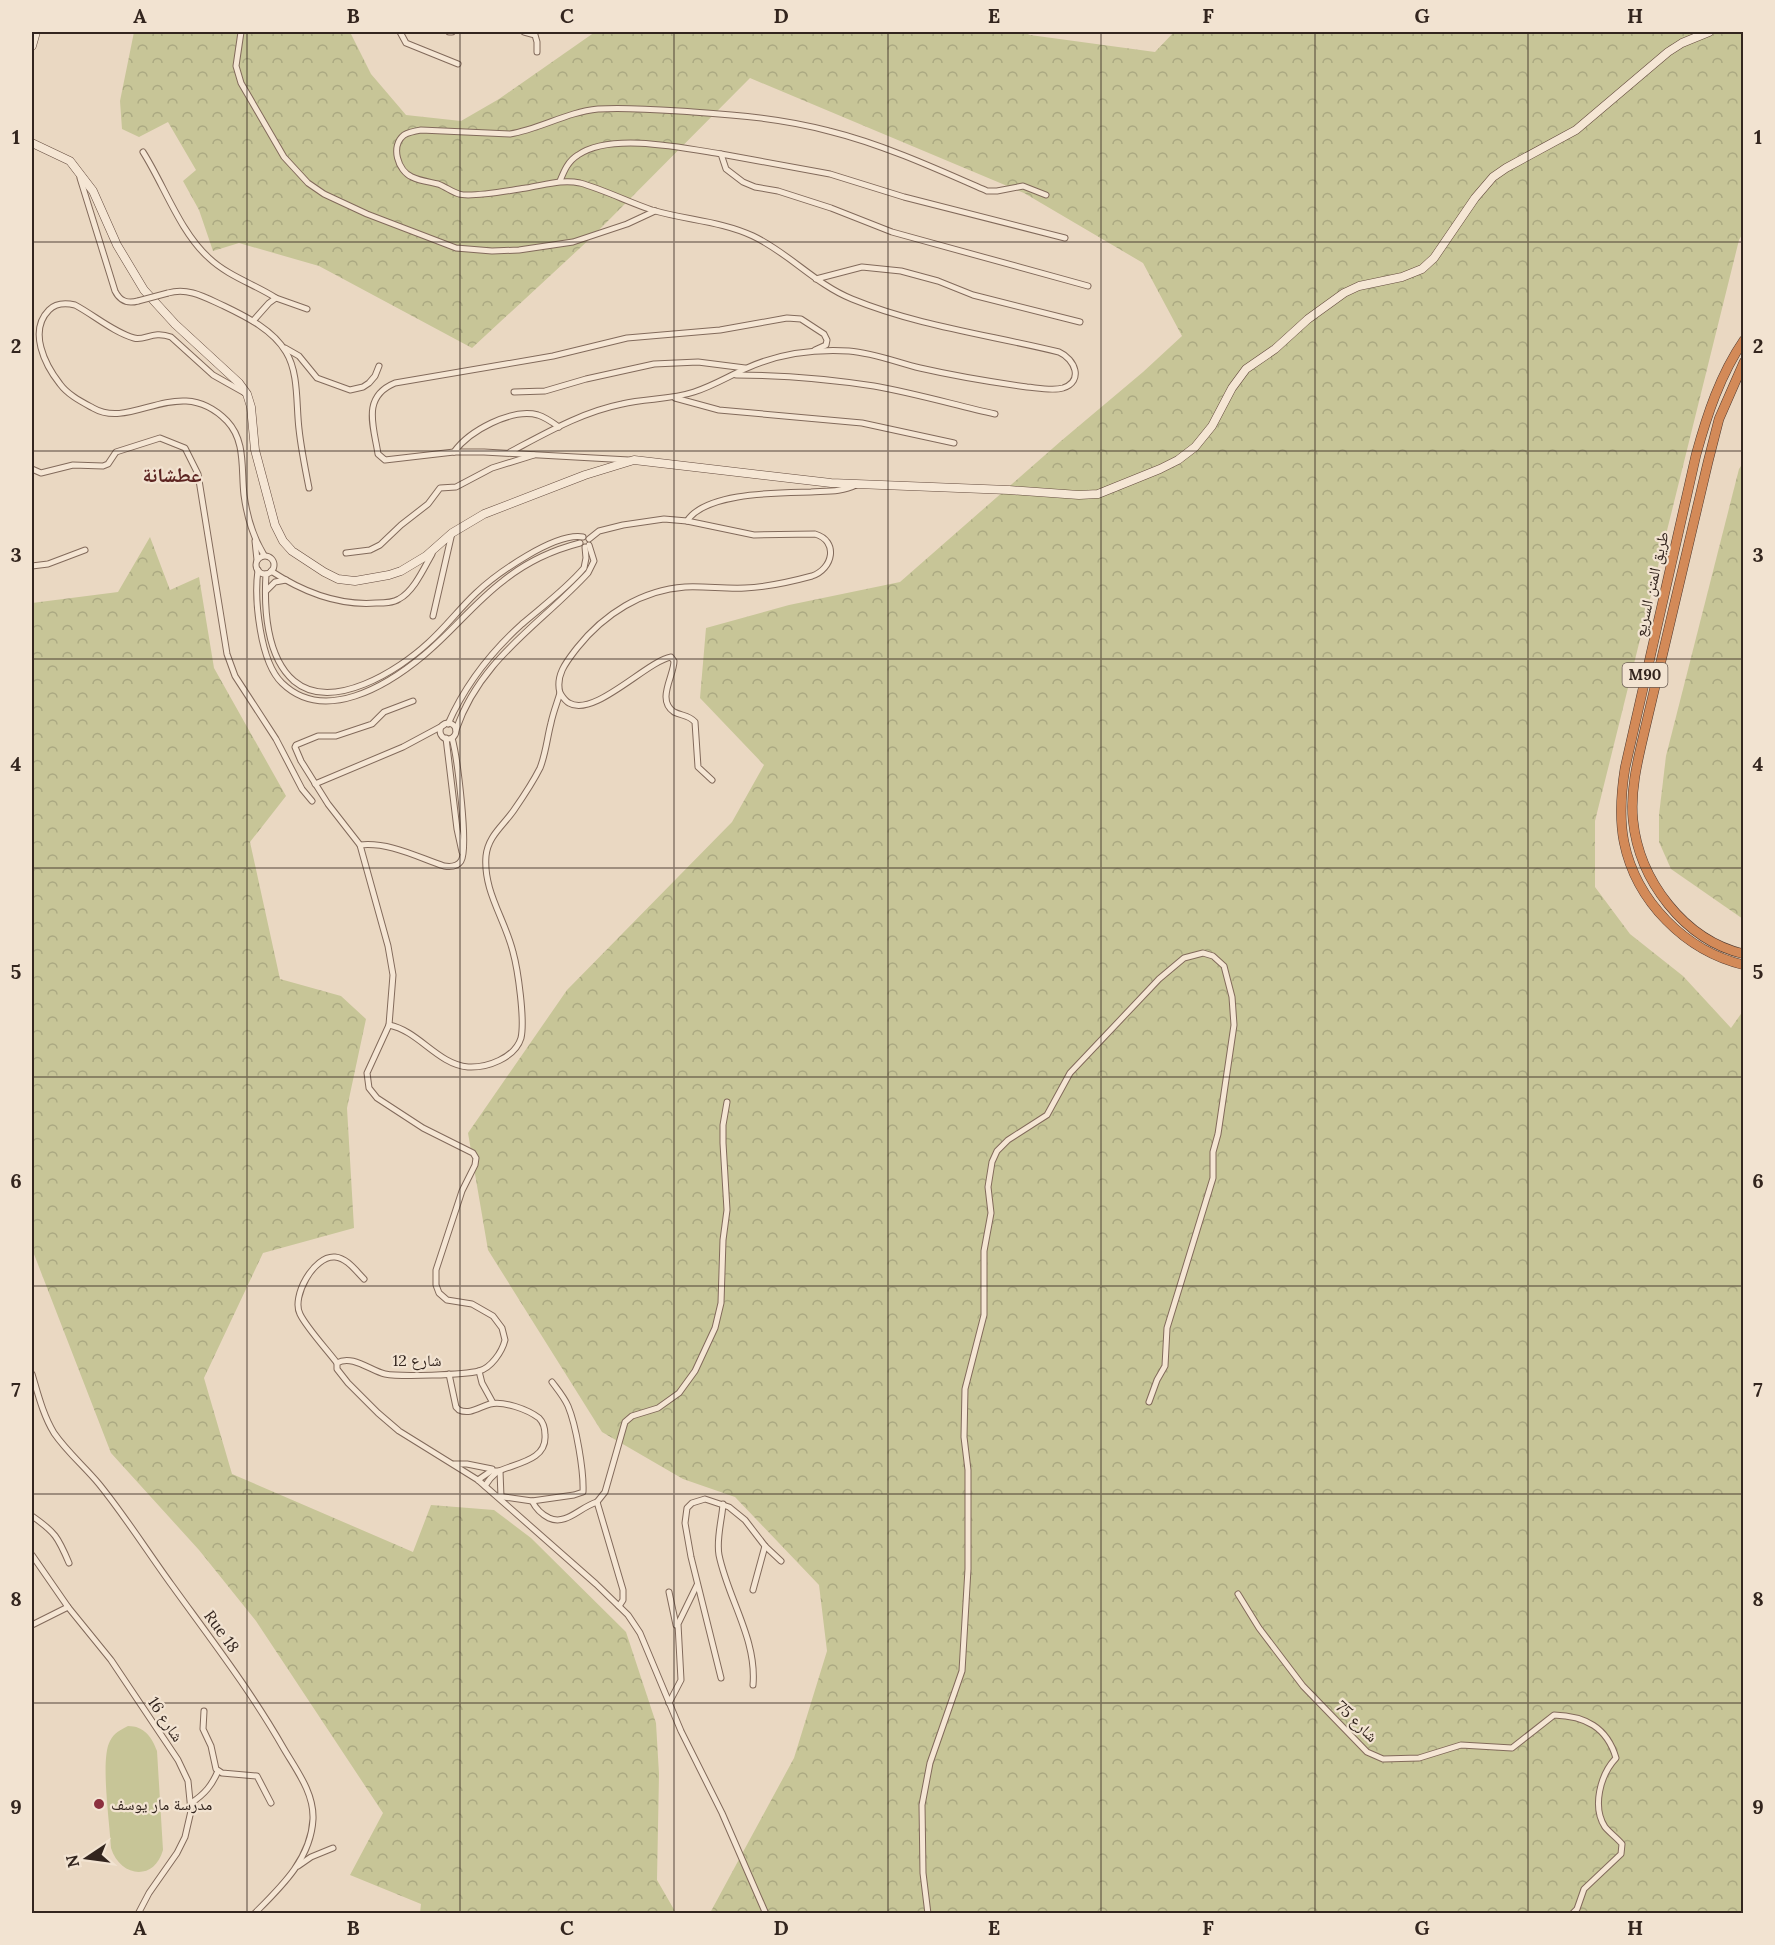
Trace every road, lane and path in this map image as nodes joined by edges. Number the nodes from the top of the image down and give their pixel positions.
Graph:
1 (36, 32) edge
2 (241, 32) edge
3 (400, 32) edge
4 (524, 32) edge
5 (1708, 32) edge
6 (32, 46) edge
7 (537, 52) dead end
8 (458, 64) dead end
9 (32, 143) edge
10 (143, 152) dead end
11 (722, 154) junction
12 (78, 171) junction
13 (560, 181) junction
14 (1046, 195) dead end
15 (655, 211) junction
16 (1065, 238) dead end
17 (816, 279) junction
18 (1088, 286) dead end
19 (276, 298) junction
20 (307, 309) dead end
21 (253, 321) junction
22 (1080, 322) dead end
23 (1743, 340) edge
24 (283, 347) junction
25 (812, 352) junction
26 (1743, 362) edge
27 (379, 366) dead end
28 (745, 369) junction
29 (733, 375) junction
30 (514, 392) dead end
31 (247, 394) junction
32 (675, 397) junction
33 (995, 414) dead end
34 (558, 427) junction
35 (954, 443) dead end
36 (454, 452) junction
37 (510, 452) junction
38 (537, 454) junction
39 (634, 460) junction
40 (32, 469) edge
41 (858, 484) junction
42 (309, 488) dead end
43 (687, 521) junction
44 (452, 533) junction
45 (254, 536) junction
46 (585, 542) junction
47 (549, 545) junction
48 (85, 550) dead end
49 (434, 550) junction
50 (346, 553) dead end
51 (552, 553) junction
52 (264, 555) junction
53 (257, 560) junction
54 (32, 566) edge
55 (258, 570) junction
56 (270, 570) junction
57 (498, 575) junction
58 (284, 578) junction
59 (502, 581) junction
60 (265, 592) junction
61 (534, 614) junction
62 (433, 616) dead end
63 (539, 619) junction
64 (560, 693) junction
65 (413, 701) dead end
66 (446, 724) junction
67 (456, 730) junction
68 (425, 736) junction
69 (447, 737) junction
70 (712, 780) dead end
71 (315, 784) junction
72 (312, 801) dead end
73 (360, 845) junction
74 (1743, 954) edge
75 (1743, 965) edge
76 (389, 1025) junction
77 (727, 1102) dead end
78 (364, 1279) dead end
79 (338, 1363) junction
80 (479, 1371) junction
81 (32, 1374) edge
82 (449, 1374) junction
83 (552, 1382) dead end
84 (1149, 1402) dead end
85 (493, 1403) junction
86 (452, 1464) junction
87 (497, 1471) junction
88 (478, 1480) junction
89 (485, 1486) junction
90 (498, 1496) junction
91 (531, 1502) junction
92 (597, 1502) junction
93 (723, 1504) junction
94 (32, 1516) edge
95 (765, 1546) junction
96 (32, 1555) edge
97 (781, 1561) dead end
98 (69, 1563) dead end
99 (697, 1585) junction
100 (753, 1590) dead end
101 (669, 1592) dead end
102 (1238, 1594) dead end
103 (619, 1606) junction
104 (68, 1607) junction
105 (32, 1624) edge
106 (677, 1631) junction
107 (721, 1678) dead end
108 (753, 1685) dead end
109 (669, 1703) junction
110 (204, 1711) dead end
111 (218, 1771) junction
112 (191, 1803) junction
113 (271, 1803) dead end
114 (333, 1848) dead end
115 (295, 1869) junction
116 (261, 1907) junction
117 (138, 1914) edge
118 (254, 1914) edge
119 (264, 1914) edge
120 (766, 1914) edge
121 (927, 1914) edge
122 (1572, 1914) edge

1 - 6 main road
2 - 15 street
3 - 8 street
4 - 7 street
5 - 41 main road
9 - 12 main road
10 - 19 street
11 - 13 street
11 - 16 street
11 - 18 street
12 - 21 street, bridge
12 - 31 main road
13 - 14 street
13 - 15 street
15 - 17 street
17 - 22 street
17 - 25 street
19 - 20 street
19 - 21 street
21 - 24 street
23 - 75 highway, طريق المتن السريع / M90
24 - 27 street
24 - 42 street
25 - 28 street
25 - 36 street
26 - 74 highway, طريق المتن السريع / M90
28 - 29 street
28 - 30 street
29 - 32 street
29 - 33 street
31 - 45 street
31 - 49 main road
32 - 34 street
32 - 35 street
34 - 36 street
34 - 37 street
36 - 37 street
37 - 38 street
38 - 39 street
38 - 50 street
39 - 41 main road
39 - 44 main road
40 - 72 street
41 - 43 street
43 - 46 street
43 - 64 street
44 - 49 main road
44 - 62 street
45 - 52 street
45 - 53 street
46 - 47 street
46 - 51 street
46 - 61 street
46 - 63 street
47 - 51 street
47 - 57 street
48 - 54 street
49 - 58 street
51 - 59 street
52 - 53 street
52 - 56 street
53 - 55 street
55 - 56 street
55 - 59 street
56 - 58 street
56 - 60 street
57 - 59 street
57 - 60 street
58 - 60 street
61 - 63 street
61 - 66 street
63 - 67 street
64 - 70 street
64 - 76 street
65 - 71 street
66 - 67 street
66 - 68 street
66 - 69 street
67 - 69 street
68 - 69 street
68 - 71 street
69 - 73 street
71 - 73 street
73 - 76 street
76 - 80 street
77 - 92 street
78 - 79 street
79 - 82 street, شارع 12
79 - 86 street
80 - 82 street, شارع 12
80 - 85 street
81 - 115 street, Rue 18
82 - 85 street
83 - 91 street
84 - 121 street
85 - 87 street
86 - 87 street
86 - 88 street
87 - 88 street
87 - 89 street
87 - 90 street
88 - 89 street
89 - 90 street
90 - 91 street
90 - 103 street
91 - 92 street
92 - 103 street
93 - 95 street
93 - 99 street
93 - 108 street
94 - 98 street
95 - 97 street
95 - 100 street
96 - 104 street, شارع 16
99 - 106 street
99 - 107 street
101 - 106 street
102 - 122 street, شارع 75
103 - 109 street
104 - 105 street
104 - 112 street, شارع 16
106 - 109 street
109 - 120 street
110 - 111 street
111 - 112 street
111 - 113 street
112 - 117 street, شارع 16
114 - 115 street
115 - 116 street, Rue 18
116 - 118 street, Rue 18
116 - 119 street

